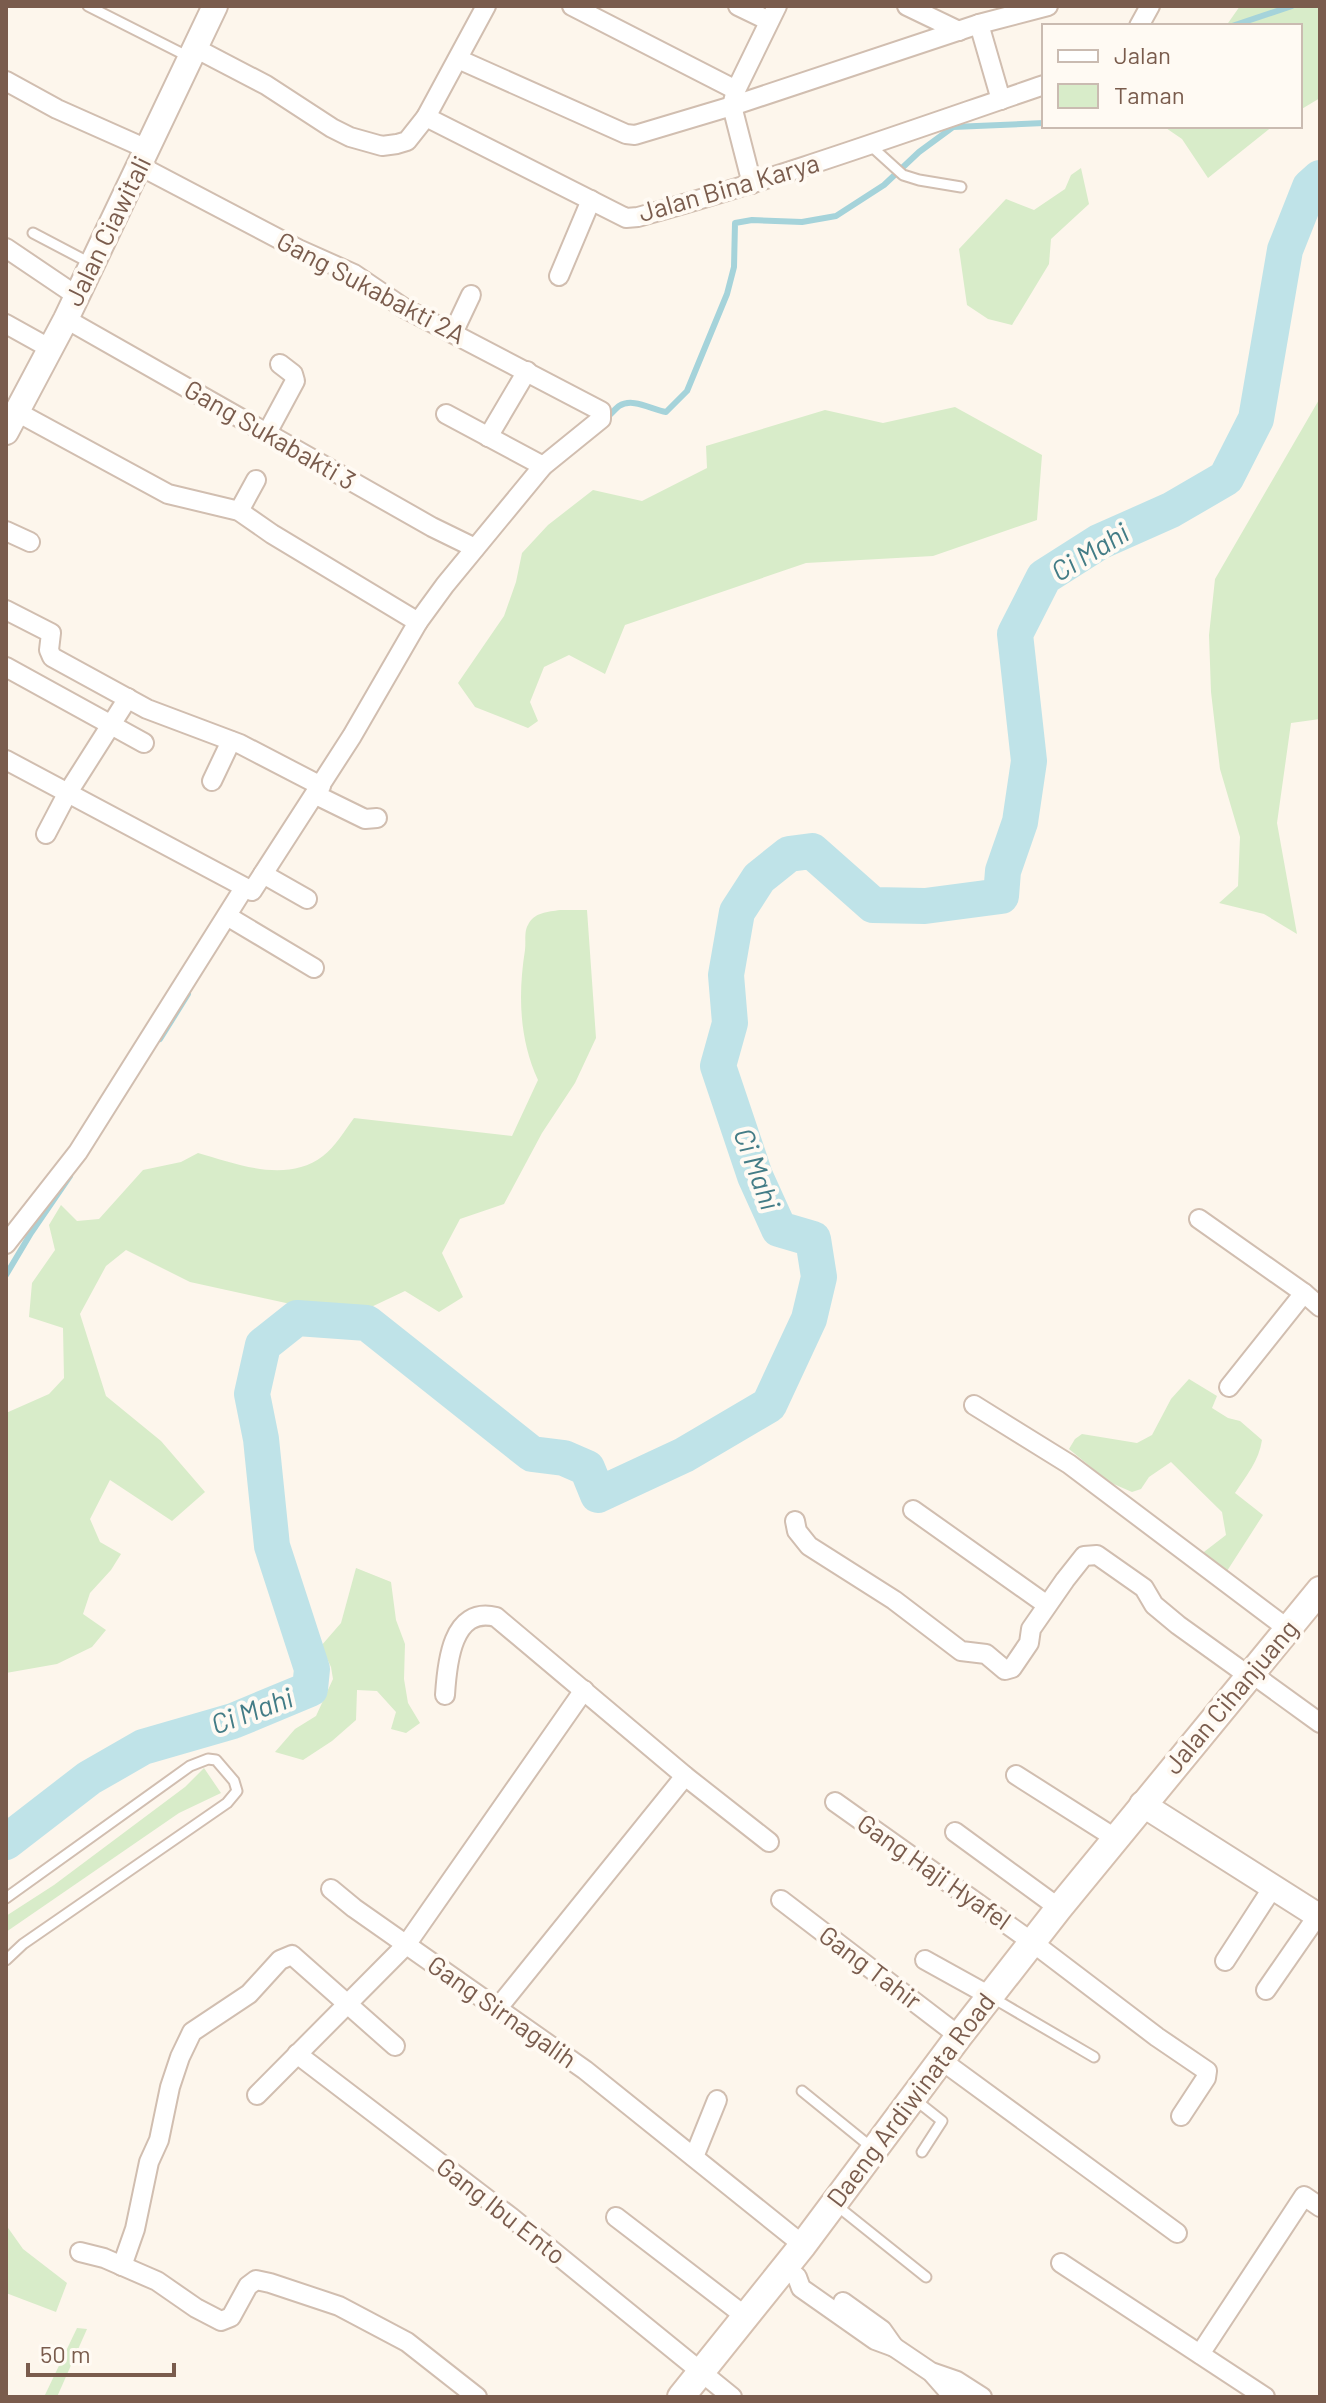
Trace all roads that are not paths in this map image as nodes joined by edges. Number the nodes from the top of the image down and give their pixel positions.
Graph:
1 (88, 6) edge
2 (215, 6) edge
3 (486, 6) edge
4 (572, 6) edge
5 (738, 6) edge
6 (907, 6) edge
7 (1048, 6) edge
8 (1150, 6) edge
9 (773, 14) edge
10 (979, 24) junction
11 (1140, 24) edge
12 (959, 31) junction
13 (197, 45) junction
14 (458, 59) junction
15 (6, 81) edge
16 (1042, 86) edge
17 (734, 98) junction
18 (1001, 100) junction
19 (426, 117) junction
20 (871, 146) junction
21 (144, 158) junction
22 (752, 184) junction
23 (961, 187) dead end
24 (591, 200) junction
25 (33, 233) dead end
26 (6, 248) edge
27 (92, 264) junction
28 (559, 276) dead end
29 (471, 295) dead end
30 (77, 296) junction
31 (66, 319) junction
32 (6, 324) edge
33 (453, 333) junction
34 (51, 349) junction
35 (280, 364) dead end
36 (527, 371) junction
37 (446, 414) dead end
38 (12, 422) edge
39 (267, 433) junction
40 (488, 437) junction
41 (543, 466) junction
42 (256, 480) dead end
43 (239, 511) junction
44 (6, 531) edge
45 (30, 542) dead end
46 (475, 548) junction
47 (6, 610) edge
48 (418, 622) junction
49 (6, 667) edge
50 (128, 698) junction
51 (111, 725) junction
52 (231, 741) junction
53 (144, 743) dead end
54 (6, 760) edge
55 (212, 781) dead end
56 (318, 790) junction
57 (67, 794) junction
58 (377, 818) dead end
59 (46, 834) dead end
60 (263, 874) junction
61 (244, 888) junction
62 (307, 899) dead end
63 (227, 916) junction
64 (314, 968) dead end
65 (1199, 1219) dead end
66 (6, 1244) edge
67 (1304, 1293) junction
68 (1320, 1307) edge
69 (1229, 1387) dead end
70 (974, 1405) dead end
71 (913, 1510) dead end
72 (795, 1521) dead end
73 (1320, 1590) edge
74 (1047, 1605) junction
75 (1288, 1629) junction
76 (1250, 1675) junction
77 (584, 1690) junction
78 (445, 1695) dead end
79 (1320, 1723) edge
80 (1016, 1775) dead end
81 (685, 1776) junction
82 (835, 1802) dead end
83 (1142, 1804) junction
84 (955, 1832) dead end
85 (1115, 1838) junction
86 (769, 1842) dead end
87 (1273, 1887) junction
88 (331, 1889) dead end
89 (6, 1898) edge
90 (781, 1900) dead end
91 (1059, 1908) junction
92 (1319, 1914) edge
93 (1032, 1942) junction
94 (406, 1945) junction
95 (6, 1960) edge
96 (925, 1960) dead end
97 (1225, 1961) dead end
98 (1266, 1990) dead end
99 (983, 1993) junction
100 (348, 2004) junction
101 (497, 2009) junction
102 (959, 2036) junction
103 (395, 2046) dead end
104 (297, 2054) junction
105 (1094, 2057) dead end
106 (941, 2060) junction
107 (802, 2091) dead end
108 (257, 2095) dead end
109 (912, 2098) junction
110 (717, 2100) dead end
111 (1181, 2116) dead end
112 (874, 2149) junction
113 (922, 2152) dead end
114 (694, 2157) junction
115 (833, 2203) junction
116 (1320, 2207) edge
117 (616, 2217) dead end
118 (1177, 2233) dead end
119 (803, 2245) junction
120 (80, 2252) dead end
121 (1061, 2263) dead end
122 (122, 2266) junction
123 (791, 2273) junction
124 (926, 2277) dead end
125 (745, 2316) junction
126 (1200, 2354) junction
127 (701, 2371) junction
128 (931, 2372) junction
129 (477, 2397) edge
130 (681, 2397) edge
131 (732, 2397) edge
132 (957, 2397) edge
133 (982, 2397) edge
134 (1265, 2397) edge

1 - 13 lane
2 - 13 street, Jalan Ciawitali
3 - 14 street
4 - 17 street
5 - 9 street
6 - 12 street
7 - 10 street
8 - 11 street
9 - 17 street
10 - 12 street
10 - 18 street
12 - 17 street
13 - 19 street
13 - 21 street, Jalan Ciawitali
14 - 17 street
14 - 19 street
15 - 21 street, Gang Sukabakti 2A
16 - 18 street, Jalan Bina Karya
17 - 22 street
18 - 20 street, Jalan Bina Karya
19 - 24 street, Jalan Bina Karya
20 - 22 street, Jalan Bina Karya
20 - 23 lane
21 - 27 street, Jalan Ciawitali
21 - 33 street, Gang Sukabakti 2A
22 - 24 street, Jalan Bina Karya
24 - 28 street
25 - 27 lane
26 - 30 street
27 - 30 street, Jalan Ciawitali
29 - 33 street
30 - 31 street, Jalan Ciawitali
31 - 34 street, Jalan Ciawitali
31 - 39 street, Gang Sukabakti 3
32 - 34 street
33 - 36 street, Gang Sukabakti 2A
34 - 38 street, Jalan Ciawitali
35 - 39 street
36 - 40 street
36 - 41 street, Gang Sukabakti 2A
37 - 40 street
38 - 43 street
39 - 46 street, Gang Sukabakti 3
40 - 41 street
41 - 46 street
42 - 43 street
43 - 48 street
44 - 45 street
46 - 48 street
47 - 50 street
48 - 56 street
49 - 51 street
50 - 51 street
50 - 52 street
51 - 53 street
51 - 57 street
52 - 55 street
52 - 56 street
54 - 57 street
56 - 58 street
56 - 60 street
57 - 59 street
57 - 61 street
60 - 61 street
60 - 62 street
61 - 63 street
63 - 64 street
63 - 66 street
65 - 67 street
67 - 68 street
67 - 69 street
70 - 75 street
71 - 74 street
72 - 74 street
73 - 75 main road, Jalan Cihanjuang
74 - 76 street
75 - 76 main road, Jalan Cihanjuang
76 - 79 street
76 - 83 main road, Jalan Cihanjuang
77 - 78 street
77 - 81 street
77 - 94 street, Gang Sirnagalih
80 - 85 street
81 - 86 street
81 - 101 street
82 - 93 street, Gang Haji Hyafel
83 - 85 main road, Daeng Ardiwinata Road
83 - 87 street
84 - 91 street
85 - 91 main road, Daeng Ardiwinata Road
87 - 92 street
87 - 97 street
88 - 94 street
89 - 95 lane
90 - 102 street, Gang Tahir
91 - 93 main road, Daeng Ardiwinata Road
92 - 98 street
93 - 99 main road, Daeng Ardiwinata Road
93 - 111 street, Gang Haji Hyafel
94 - 100 street
94 - 101 street, Gang Sirnagalih
96 - 99 street
99 - 102 main road, Daeng Ardiwinata Road
99 - 105 lane
100 - 103 street
100 - 104 street
100 - 122 street
101 - 114 street, Gang Sirnagalih
102 - 106 main road, Daeng Ardiwinata Road
104 - 108 street
104 - 127 street, Gang Ibu Ento
106 - 109 main road, Daeng Ardiwinata Road
106 - 118 street
107 - 112 lane
109 - 112 main road, Daeng Ardiwinata Road
109 - 113 lane
110 - 114 street
112 - 115 main road, Daeng Ardiwinata Road
114 - 119 street, Gang Sirnagalih
115 - 119 main road, Daeng Ardiwinata Road
115 - 124 lane
116 - 126 street
117 - 125 street
119 - 123 main road, Daeng Ardiwinata Road
120 - 122 street
121 - 126 street
122 - 129 street
123 - 125 main road, Daeng Ardiwinata Road
123 - 128 street
125 - 127 main road, Daeng Ardiwinata Road
126 - 134 street
127 - 130 main road, Daeng Ardiwinata Road
127 - 131 street, Gang Ibu Ento
128 - 132 street
128 - 133 street

